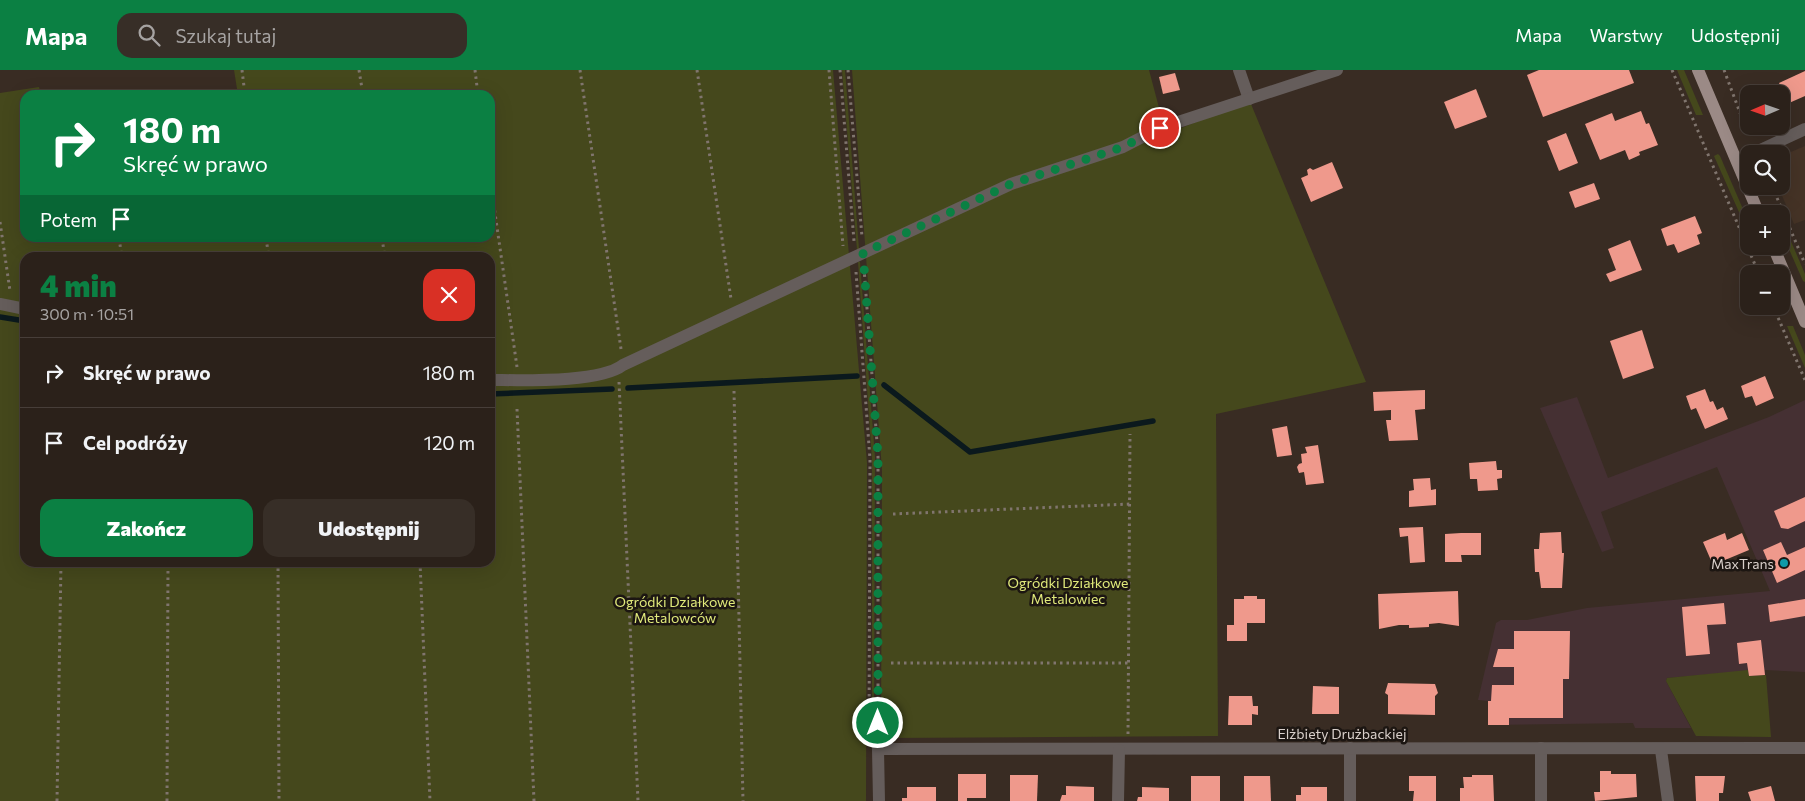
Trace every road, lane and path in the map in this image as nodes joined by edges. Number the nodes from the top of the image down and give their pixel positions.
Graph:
1 (242, 70) edge
2 (359, 70) edge
3 (475, 70) edge
4 (580, 70) edge
5 (697, 70) edge
6 (830, 70) edge
7 (840, 70) edge
8 (848, 70) edge
9 (1239, 70) edge
10 (1337, 70) edge
11 (1672, 70) edge
12 (1698, 70) edge
13 (1724, 70) edge
14 (244, 90) edge
15 (362, 90) edge
16 (477, 90) edge
17 (1250, 99) junction
18 (1740, 113) edge
19 (1805, 129) edge
20 (1770, 145) edge
21 (1740, 159) edge
22 (1736, 161) junction
23 (1776, 195) edge
24 (1755, 205) edge
25 (495, 214) edge
26 (0, 222) edge
27 (1777, 255) edge
28 (854, 257) junction
29 (1805, 264) edge
30 (1755, 265) edge
31 (13, 306) edge
32 (733, 312) junction
33 (1777, 315) edge
34 (1805, 322) edge
35 (620, 368) junction
36 (495, 380) edge
37 (518, 380) junction
38 (1805, 380) edge
39 (734, 391) dead end
40 (518, 409) dead end
41 (1130, 434) dead end
42 (1130, 504) junction
43 (893, 514) dead end
44 (61, 567) edge
45 (168, 567) edge
46 (278, 567) edge
47 (420, 567) edge
48 (891, 663) dead end
49 (1129, 663) junction
50 (874, 746) junction
51 (1350, 748) junction
52 (1541, 748) junction
53 (1805, 748) edge
54 (1124, 750) junction
55 (1661, 750) junction
56 (57, 801) edge
57 (167, 801) edge
58 (279, 801) edge
59 (430, 801) edge
60 (534, 801) edge
61 (638, 801) edge
62 (743, 801) edge
63 (879, 801) edge
64 (1118, 801) edge
65 (1350, 801) edge
66 (1541, 801) edge
67 (1668, 801) edge

1 - 14 path
2 - 15 path
3 - 16 path
4 - 35 path
5 - 32 path
6 - 28 path
7 - 28 path
8 - 28 path
9 - 17 street
10 - 17 street
11 - 30 path
12 - 22 main road
13 - 18 path
17 - 28 street
19 - 20 street
21 - 22 street
22 - 24 main road
23 - 29 path
25 - 37 path
26 - 31 path
27 - 34 main road
28 - 32 street
28 - 50 path
28 - 50 path
32 - 35 street
33 - 38 path
35 - 37 street
35 - 61 path
36 - 37 street
39 - 62 path
40 - 60 path
41 - 42 path
42 - 43 path
42 - 49 path
44 - 56 path
45 - 57 path
46 - 58 path
47 - 59 path
48 - 49 path
49 - 54 path
50 - 54 street, Elżbiety Drużbackiej
50 - 63 street
51 - 52 street, Elżbiety Drużbackiej
51 - 54 street, Elżbiety Drużbackiej
51 - 65 street
52 - 55 street, Elżbiety Drużbackiej
52 - 66 street
53 - 55 street, Elżbiety Drużbackiej
54 - 64 street
55 - 67 street

